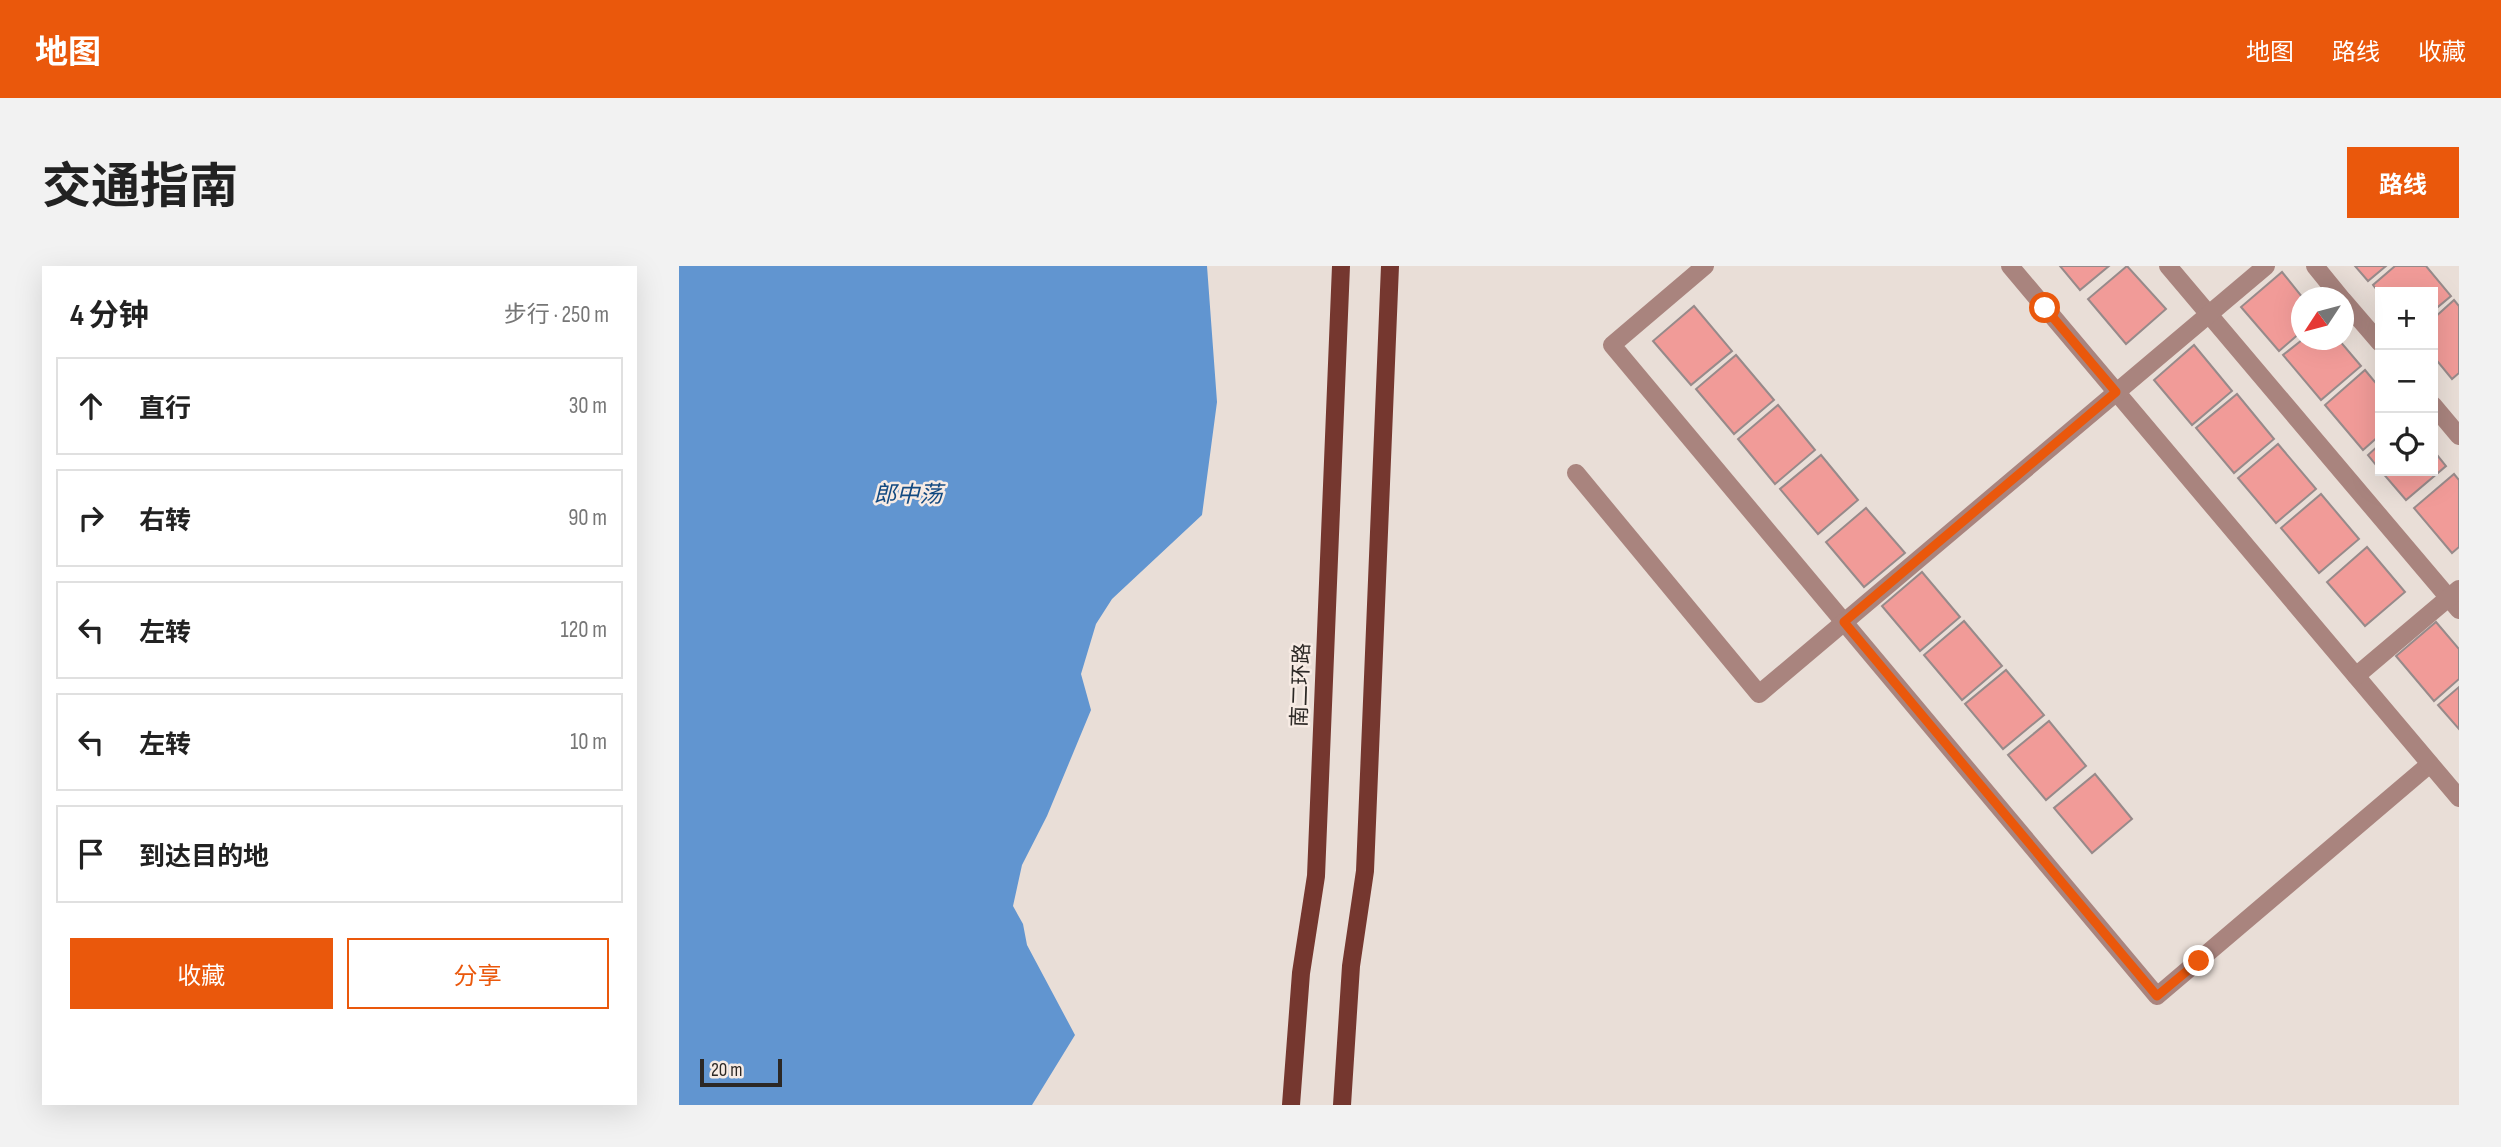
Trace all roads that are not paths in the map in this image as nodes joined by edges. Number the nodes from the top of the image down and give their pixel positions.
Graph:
1 (1341, 266) edge
2 (1390, 266) edge
3 (1705, 266) edge
4 (2010, 266) edge
5 (2168, 266) edge
6 (2266, 266) edge
7 (2315, 266) edge
8 (2332, 287) edge
9 (2354, 313) edge
10 (2209, 314) junction
11 (2375, 338) edge
12 (2116, 392) junction
13 (2438, 411) edge
14 (2459, 436) edge
15 (1576, 473) dead end
16 (2455, 599) edge
17 (1844, 622) junction
18 (2356, 676) junction
19 (2430, 764) junction
20 (2459, 798) edge
21 (1291, 1105) edge
22 (1342, 1105) edge

1 - 21 main road, 南二环路
2 - 22 main road
3 - 17 lane
4 - 12 lane
5 - 10 lane
6 - 10 lane
7 - 8 lane
9 - 11 lane
10 - 12 lane
10 - 16 lane
12 - 17 lane
12 - 18 lane
13 - 14 lane
15 - 17 lane
16 - 18 lane
17 - 19 lane
18 - 19 lane
19 - 20 lane

